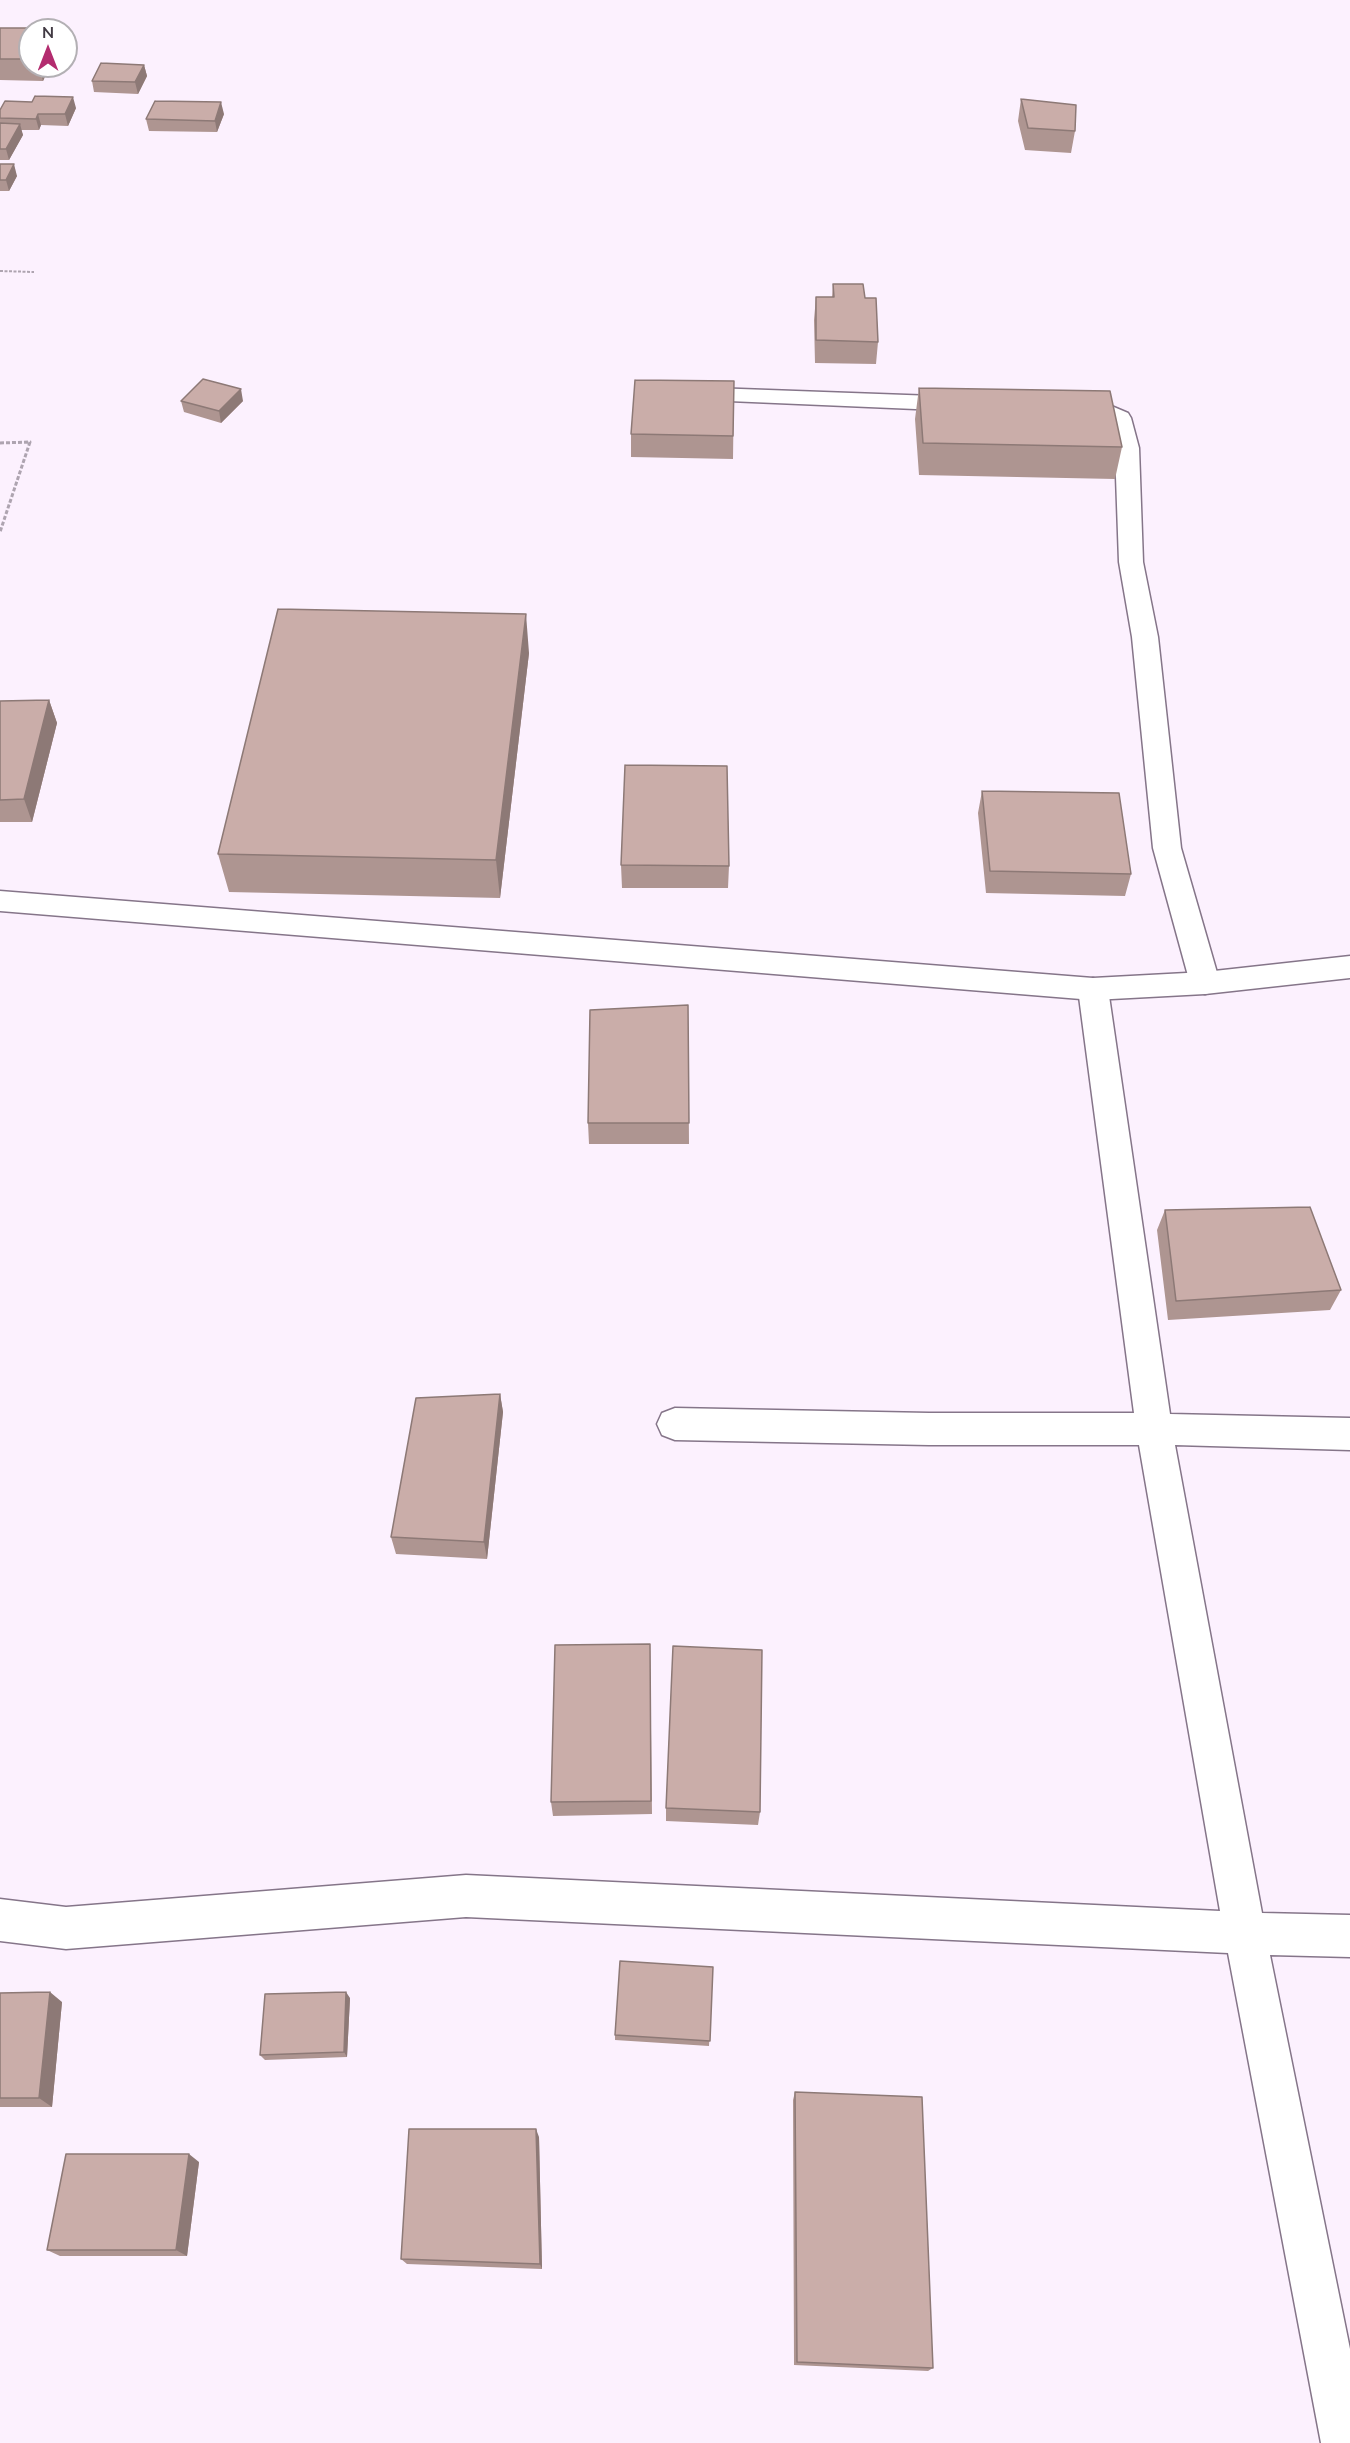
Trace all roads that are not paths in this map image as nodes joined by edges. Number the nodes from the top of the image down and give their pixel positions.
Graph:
1 (713, 395) edge
2 (984, 405) edge
3 (1043, 407) edge
4 (0, 901) edge
5 (1350, 967) edge
6 (1205, 983) junction
7 (1093, 989) junction
8 (675, 1424) dead end
9 (1154, 1429) junction
10 (1350, 1434) edge
11 (0, 1920) edge
12 (1245, 1933) junction
13 (1350, 1936) edge
14 (1345, 2443) edge

1 - 2 street
3 - 6 street
4 - 7 street
5 - 6 street
6 - 7 street
7 - 9 street
8 - 9 street
9 - 10 street
9 - 12 street
11 - 12 street
12 - 13 street
12 - 14 street

